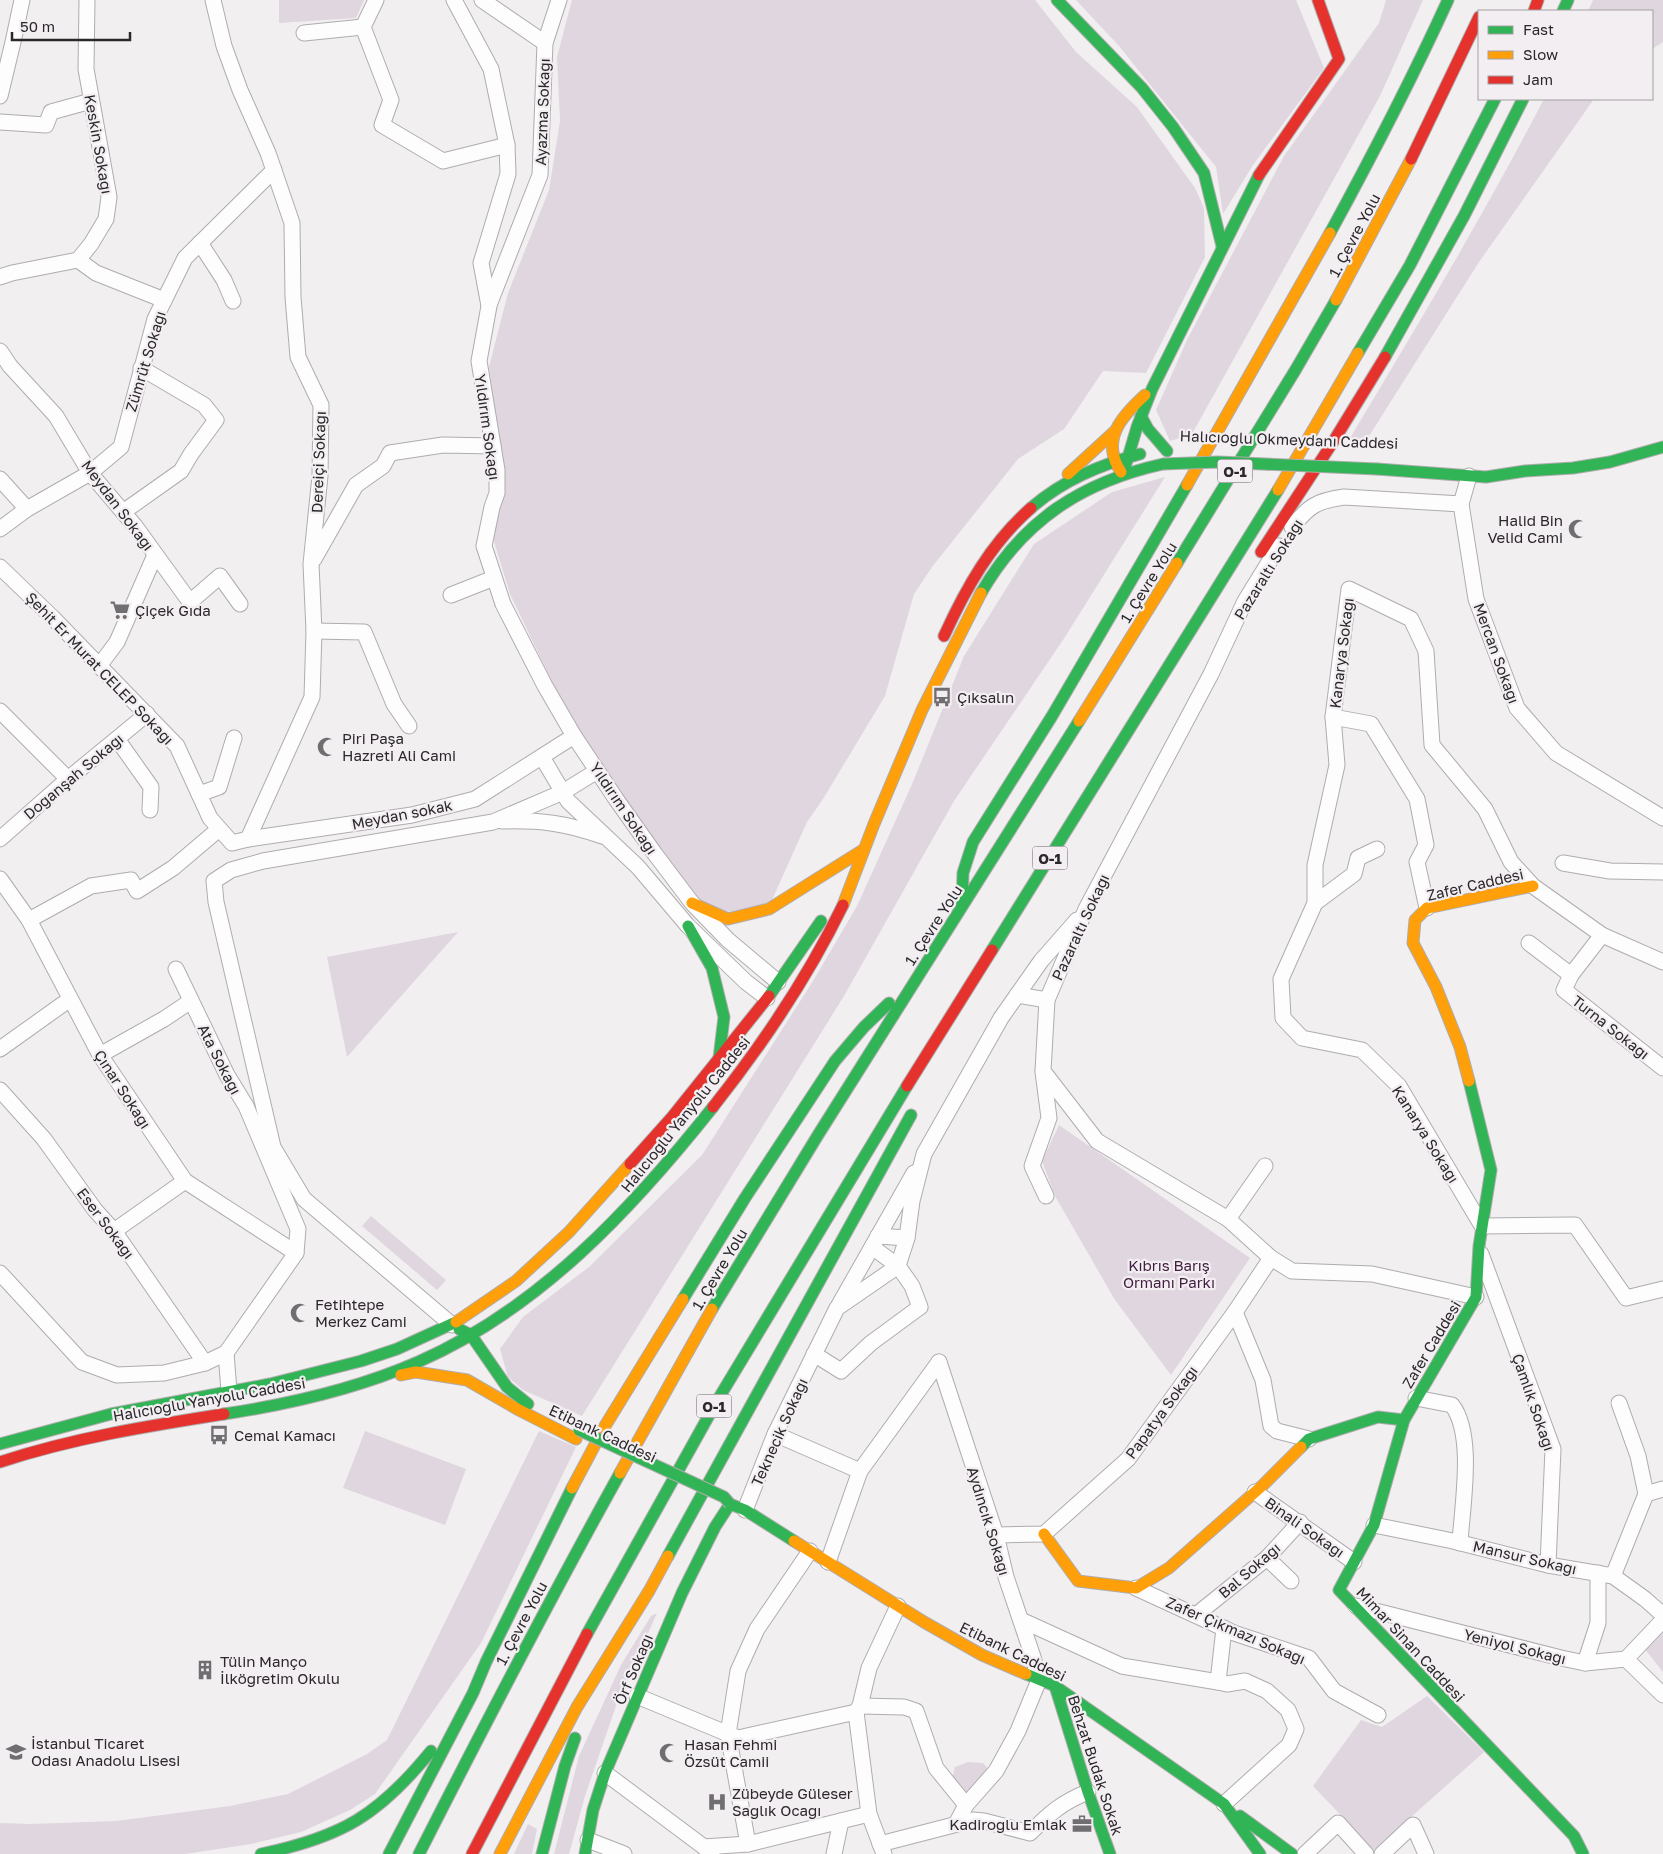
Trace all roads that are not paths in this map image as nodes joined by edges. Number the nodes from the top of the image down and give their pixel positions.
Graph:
1 (22, 0) edge
2 (87, 0) edge
3 (213, 0) edge
4 (376, 0) edge
5 (454, 0) edge
6 (482, 0) edge
7 (559, 0) edge
8 (1057, 0) edge
9 (1318, 0) edge
10 (1448, 0) edge
11 (1478, 19) edge
12 (363, 27) junction
13 (304, 33) dead end
14 (7, 42) edge
15 (545, 43) junction
16 (0, 96) edge
17 (1494, 100) edge
18 (1523, 100) edge
19 (91, 101) junction
20 (0, 122) edge
21 (507, 145) junction
22 (274, 170) junction
23 (1213, 211) junction
24 (1239, 213) junction
25 (200, 243) junction
26 (1222, 246) junction
27 (78, 260) junction
28 (0, 277) edge
29 (164, 300) junction
30 (233, 301) dead end
31 (489, 306) junction
32 (0, 351) edge
33 (141, 368) junction
34 (1152, 389) junction
35 (1141, 416) junction
36 (1115, 431) junction
37 (493, 446) junction
38 (1663, 447) edge
39 (1190, 449) dead end
40 (1257, 450) dead end
41 (1291, 452) dead end
42 (1335, 454) dead end
43 (1129, 456) junction
44 (1390, 457) dead end
45 (1371, 459) dead end
46 (1113, 460) junction
47 (1488, 464) dead end
48 (1377, 469) junction
49 (1524, 471) junction
50 (90, 473) junction
51 (1123, 474) junction
52 (1469, 476) junction
53 (0, 480) edge
54 (1057, 488) junction
55 (1461, 504) junction
56 (27, 509) junction
57 (123, 512) junction
58 (0, 529) edge
59 (156, 555) junction
60 (1257, 558) dead end
61 (311, 564) junction
62 (0, 567) edge
63 (494, 578) junction
64 (451, 595) dead end
65 (240, 604) dead end
66 (314, 630) junction
67 (99, 666) junction
68 (923, 708) junction
69 (0, 711) edge
70 (147, 714) junction
71 (1152, 716) dead end
72 (1333, 717) junction
73 (409, 726) dead end
74 (574, 736) junction
75 (234, 738) dead end
76 (117, 739) junction
77 (1121, 744) junction
78 (542, 757) junction
79 (598, 771) junction
80 (68, 779) junction
81 (563, 792) junction
82 (199, 794) junction
83 (150, 810) dead end
84 (1663, 818) edge
85 (493, 822) junction
86 (219, 829) junction
87 (607, 837) junction
88 (0, 838) edge
89 (248, 839) junction
90 (1377, 849) dead end
91 (864, 850) junction
92 (1563, 863) dead end
93 (1663, 872) edge
94 (0, 879) edge
95 (1533, 886) junction
96 (692, 903) junction
97 (1315, 903) junction
98 (1427, 908) junction
99 (962, 909) junction
100 (1086, 909) junction
101 (29, 920) junction
102 (688, 926) junction
103 (1602, 936) junction
104 (1529, 944) dead end
105 (1663, 962) edge
106 (176, 969) dead end
107 (980, 972) junction
108 (1571, 975) junction
109 (778, 982) junction
110 (915, 982) junction
111 (1017, 995) junction
112 (767, 998) junction
113 (70, 999) junction
114 (191, 1000) junction
115 (1048, 1000) junction
116 (964, 1015) dead end
117 (0, 1049) edge
118 (100, 1055) junction
119 (719, 1058) junction
120 (1663, 1068) edge
121 (1043, 1071) junction
122 (0, 1090) edge
123 (916, 1105) dead end
124 (924, 1154) junction
125 (1266, 1166) dead end
126 (184, 1181) junction
127 (1046, 1196) dead end
128 (1228, 1219) junction
129 (1482, 1226) junction
130 (114, 1231) junction
131 (907, 1238) junction
132 (875, 1241) junction
133 (1478, 1246) junction
134 (296, 1253) junction
135 (1272, 1258) junction
136 (898, 1266) junction
137 (0, 1273) edge
138 (1663, 1288) edge
139 (1476, 1297) junction
140 (837, 1308) junction
141 (1235, 1312) junction
142 (497, 1320) junction
143 (452, 1324) junction
144 (471, 1335) junction
145 (456, 1348) junction
146 (226, 1352) junction
147 (814, 1354) junction
148 (489, 1361) junction
149 (205, 1363) junction
150 (462, 1366) dead end
151 (372, 1380) junction
152 (467, 1380) junction
153 (229, 1391) junction
154 (1416, 1398) junction
155 (1619, 1403) dead end
156 (1404, 1420) junction
157 (578, 1434) junction
158 (775, 1434) junction
159 (1309, 1439) junction
160 (0, 1444) edge
161 (0, 1462) edge
162 (860, 1471) junction
163 (1663, 1489) edge
164 (1255, 1492) junction
165 (1646, 1494) junction
166 (730, 1504) junction
167 (745, 1510) junction
168 (1300, 1522) junction
169 (1374, 1526) junction
170 (1044, 1534) junction
171 (996, 1535) junction
172 (1460, 1543) junction
173 (810, 1551) junction
174 (1267, 1558) junction
175 (828, 1562) junction
176 (1354, 1562) junction
177 (1548, 1564) junction
178 (1598, 1573) junction
179 (1613, 1576) junction
180 (1291, 1581) dead end
181 (1136, 1588) junction
182 (898, 1606) junction
183 (1356, 1606) junction
184 (1196, 1615) junction
185 (1663, 1616) edge
186 (1021, 1620) junction
187 (1663, 1620) edge
188 (1224, 1628) junction
189 (1626, 1659) junction
190 (486, 1662) junction
191 (1585, 1662) junction
192 (603, 1665) junction
193 (1038, 1680) junction
194 (1218, 1682) junction
195 (1055, 1686) junction
196 (1663, 1695) edge
197 (637, 1696) junction
198 (858, 1709) junction
199 (1378, 1715) dead end
200 (728, 1734) junction
201 (605, 1773) junction
202 (1088, 1792) junction
203 (1224, 1804) junction
204 (966, 1805) junction
205 (869, 1814) junction
206 (840, 1821) junction
207 (956, 1824) junction
208 (748, 1844) junction
209 (586, 1847) edge
210 (882, 1849) edge
211 (710, 1851) edge
212 (261, 1854) edge
213 (389, 1854) edge
214 (419, 1854) edge
215 (472, 1854) edge
216 (500, 1854) edge
217 (542, 1854) edge
218 (624, 1854) edge
219 (834, 1854) edge
220 (1110, 1854) edge
221 (1260, 1854) edge
222 (1292, 1854) edge
223 (1305, 1854) edge
224 (1366, 1854) edge
225 (1382, 1854) edge
226 (1426, 1854) edge
227 (1583, 1854) edge

1 - 14 street
2 - 19 street, Keskin Sokağı
3 - 22 street, Dereiçi Sokağı
4 - 12 street
5 - 21 street, Yıldırım Sokağı
6 - 15 street
7 - 15 street, Ayazma Sokağı
8 - 23 main road
9 - 24 main road
10 - 99 main road
11 - 99 main road, 1. Çevre Yolu / O-1
12 - 13 street
12 - 21 street
14 - 16 street
15 - 31 street, Ayazma Sokağı
17 - 77 main road, O-1
18 - 60 main road
19 - 20 street
19 - 27 street, Keskin Sokağı
21 - 31 street, Yıldırım Sokağı
22 - 25 street, Zümrüt Sokağı
22 - 61 street, Dereiçi Sokağı
23 - 24 main road
23 - 26 main road
24 - 26 main road
25 - 29 street, Zümrüt Sokağı
25 - 30 street
26 - 34 main road
27 - 28 street
27 - 29 street
29 - 33 street, Zümrüt Sokağı
31 - 37 street, Yıldırım Sokağı
32 - 50 street, Meydan Sokağı
33 - 50 street, Zümrüt Sokağı
33 - 57 street
34 - 35 main road
34 - 36 main road
35 - 43 main road
35 - 43 main road, Halıcıoğlu Okmeydanı Caddesi
36 - 46 main road
36 - 54 main road
37 - 61 street
37 - 63 street, Yıldırım Sokağı
38 - 49 main road, Halıcıoğlu Okmeydanı Caddesi
39 - 40 main road, Halıcıoğlu Okmeydanı Caddesi
41 - 42 main road, Halıcıoğlu Okmeydanı Caddesi
43 - 46 main road, Halıcıoğlu Okmeydanı Caddesi
43 - 51 main road
44 - 48 main road
45 - 48 main road
46 - 51 main road
46 - 54 main road, Halıcıoğlu Okmeydanı Caddesi
47 - 49 main road, Halıcıoğlu Okmeydanı Caddesi
48 - 51 main road, Halıcıoğlu Okmeydanı Caddesi, bridge
48 - 52 main road, Halıcıoğlu Okmeydanı Caddesi
49 - 52 main road, Halıcıoğlu Okmeydanı Caddesi
50 - 56 street, Zümrüt Sokağı
50 - 57 street, Meydan Sokağı
51 - 68 main road, Halıcıoğlu Okmeydanı Caddesi
52 - 55 street
53 - 56 street
54 - 68 main road, Halıcıoğlu Okmeydanı Caddesi
55 - 84 street, Mercan Sokağı
55 - 100 street, Pazaraltı Sokağı
56 - 58 street, Zümrüt Sokağı
57 - 59 street, Meydan Sokağı
59 - 65 street, Meydan Sokağı
59 - 67 street
61 - 66 street, Dereiçi Sokağı
62 - 67 street, Şehit Er Murat CELEP Sokağı
63 - 64 street
63 - 74 street, Yıldırım Sokağı
66 - 73 street
66 - 89 street, Dereiçi Sokağı
67 - 70 street, Şehit Er Murat CELEP Sokağı
68 - 91 main road, Halıcıoğlu Yanyolu Caddesi
69 - 80 street
70 - 76 street, Doğanşah Sokağı
70 - 82 street, Şehit Er Murat CELEP Sokağı
71 - 77 main road, O-1
72 - 95 street, Kanarya Sokağı
72 - 97 street, Kanarya Sokağı
72 - 98 street, Kanarya Sokağı
74 - 78 street, Meydan sokak
74 - 79 street, Yıldırım Sokağı
75 - 82 street
76 - 80 street, Doğanşah Sokağı
76 - 83 street
77 - 107 main road, O-1
78 - 81 street
78 - 89 street, Meydan sokak
79 - 81 street
79 - 96 street, Yıldırım Sokağı
80 - 88 street, Doğanşah Sokağı
81 - 85 street
81 - 87 street
82 - 86 street, Şehit Er Murat CELEP Sokağı
85 - 87 street
85 - 143 street
86 - 89 street, Meydan sokak
86 - 101 street
87 - 102 street
90 - 97 street, Kanarya Sokağı
91 - 96 main road
91 - 109 main road, Halıcıoğlu Yanyolu Caddesi
91 - 142 main road, Halıcıoğlu Yanyolu Caddesi
92 - 93 street
94 - 101 street, Çınar Sokağı
95 - 98 main road, Zafer Caddesi
95 - 103 street
96 - 109 street, Yıldırım Sokağı
97 - 129 street, Kanarya Sokağı
98 - 129 main road, Zafer Caddesi
99 - 110 main road, 1. Çevre Yolu / O-1
100 - 111 street
100 - 115 street, Pazaraltı Sokağı
101 - 113 street, Çınar Sokağı
102 - 112 street
102 - 119 main road
103 - 105 street
103 - 108 street, Turna Sokağı
104 - 108 street
106 - 114 street, Ata Sokağı
107 - 116 main road
107 - 215 main road, O-1
108 - 120 street, Turna Sokağı
109 - 112 main road, Halıcıoğlu Yanyolu Caddesi
110 - 190 main road
110 - 214 main road, 1. Çevre Yolu / O-1
111 - 115 street
111 - 124 street
112 - 119 main road, Halıcıoğlu Yanyolu Caddesi
113 - 117 street
113 - 118 street, Çınar Sokağı
114 - 118 street
114 - 134 street, Ata Sokağı
115 - 121 street, Pazaraltı Sokağı
118 - 126 street, Çınar Sokağı
119 - 143 main road, Halıcıoğlu Yanyolu Caddesi
121 - 127 street, Pazaraltı Sokağı
121 - 128 street
122 - 130 street, Eser Sokağı
123 - 192 main road
124 - 131 street
124 - 132 street, Teknecik Sokağı
125 - 128 street
126 - 130 street
126 - 134 street, Çınar Sokağı
128 - 135 street
129 - 133 main road, Zafer Caddesi
129 - 138 street
130 - 149 street, Eser Sokağı
131 - 132 street
131 - 136 street
132 - 136 street
132 - 140 street, Teknecik Sokağı
133 - 139 main road, Zafer Caddesi
133 - 177 street, Çamlık Sokağı
134 - 146 street
135 - 139 street
135 - 141 street, Papatya Sokağı
136 - 140 street
136 - 147 street
137 - 149 street
139 - 154 main road, Zafer Caddesi
140 - 147 street, Teknecik Sokağı
141 - 159 street
141 - 170 street, Papatya Sokağı
142 - 144 main road, Halıcıoğlu Yanyolu Caddesi
142 - 148 main road
143 - 144 main road
143 - 145 main road
143 - 153 main road, Halıcıoğlu Yanyolu Caddesi
144 - 145 main road, Halıcıoğlu Yanyolu Caddesi
144 - 148 main road, Etibank Caddesi
145 - 151 main road, Halıcıoğlu Yanyolu Caddesi
146 - 149 street
146 - 153 street
147 - 158 street, Teknecik Sokağı
148 - 157 main road, Etibank Caddesi
150 - 152 main road
151 - 152 main road
151 - 161 main road, Halıcıoğlu Yanyolu Caddesi
152 - 157 main road, Etibank Caddesi
153 - 160 main road, Halıcıoğlu Yanyolu Caddesi
154 - 156 main road, Zafer Caddesi
154 - 172 street
155 - 165 street
156 - 159 main road
156 - 169 main road, Mimar Sinan Caddesi
157 - 166 main road, Etibank Caddesi
158 - 162 street
158 - 167 street, Teknecik Sokağı
159 - 164 main road
162 - 171 street, Aydıncık Sokağı
162 - 175 street
163 - 165 street
164 - 168 street, Binali Sokağı
164 - 181 main road
165 - 179 street
166 - 167 main road, Etibank Caddesi
166 - 197 main road, Örf Sokağı
167 - 173 main road, Etibank Caddesi
168 - 174 street, Bal Sokağı
168 - 176 street, Binali Sokağı
169 - 172 street, Mansur Sokağı
169 - 176 main road, Mimar Sinan Caddesi
170 - 171 street
170 - 181 main road
171 - 186 street, Aydıncık Sokağı
172 - 177 street, Mansur Sokağı
173 - 175 main road, Etibank Caddesi
173 - 200 street
174 - 180 street
174 - 184 street, Bal Sokağı
175 - 182 main road, Etibank Caddesi
176 - 183 main road, Mimar Sinan Caddesi
177 - 178 street, Mansur Sokağı
178 - 179 street, Mansur Sokağı
178 - 191 street
179 - 185 street, Mansur Sokağı
181 - 184 street, Zafer Çıkmazı Sokağı
182 - 193 main road, Etibank Caddesi
182 - 198 street
183 - 191 street, Yeniyol Sokağı
183 - 227 main road, Mimar Sinan Caddesi
184 - 188 street, Zafer Çıkmazı Sokağı
186 - 193 street, Aydıncık Sokağı
186 - 194 street
187 - 189 street
188 - 194 street
188 - 199 street, Zafer Çıkmazı Sokağı
189 - 191 street, Yeniyol Sokağı
189 - 196 street
190 - 212 main road
190 - 213 main road
192 - 216 main road
192 - 217 main road
193 - 195 main road, Etibank Caddesi
193 - 204 street
194 - 203 street
195 - 202 main road, Behzat Budak Sokak
195 - 203 main road, Etibank Caddesi
197 - 200 street
197 - 201 main road, Örf Sokağı
198 - 200 street
198 - 204 street
198 - 205 street
200 - 208 street
201 - 209 main road, Örf Sokağı
201 - 211 street
202 - 207 street
202 - 220 main road, Behzat Budak Sokak
203 - 221 main road, Etibank Caddesi
203 - 222 main road
204 - 207 street
205 - 206 street
205 - 210 street
206 - 208 street
206 - 219 street
207 - 210 street
208 - 211 street
209 - 218 street
223 - 224 street
225 - 226 street

